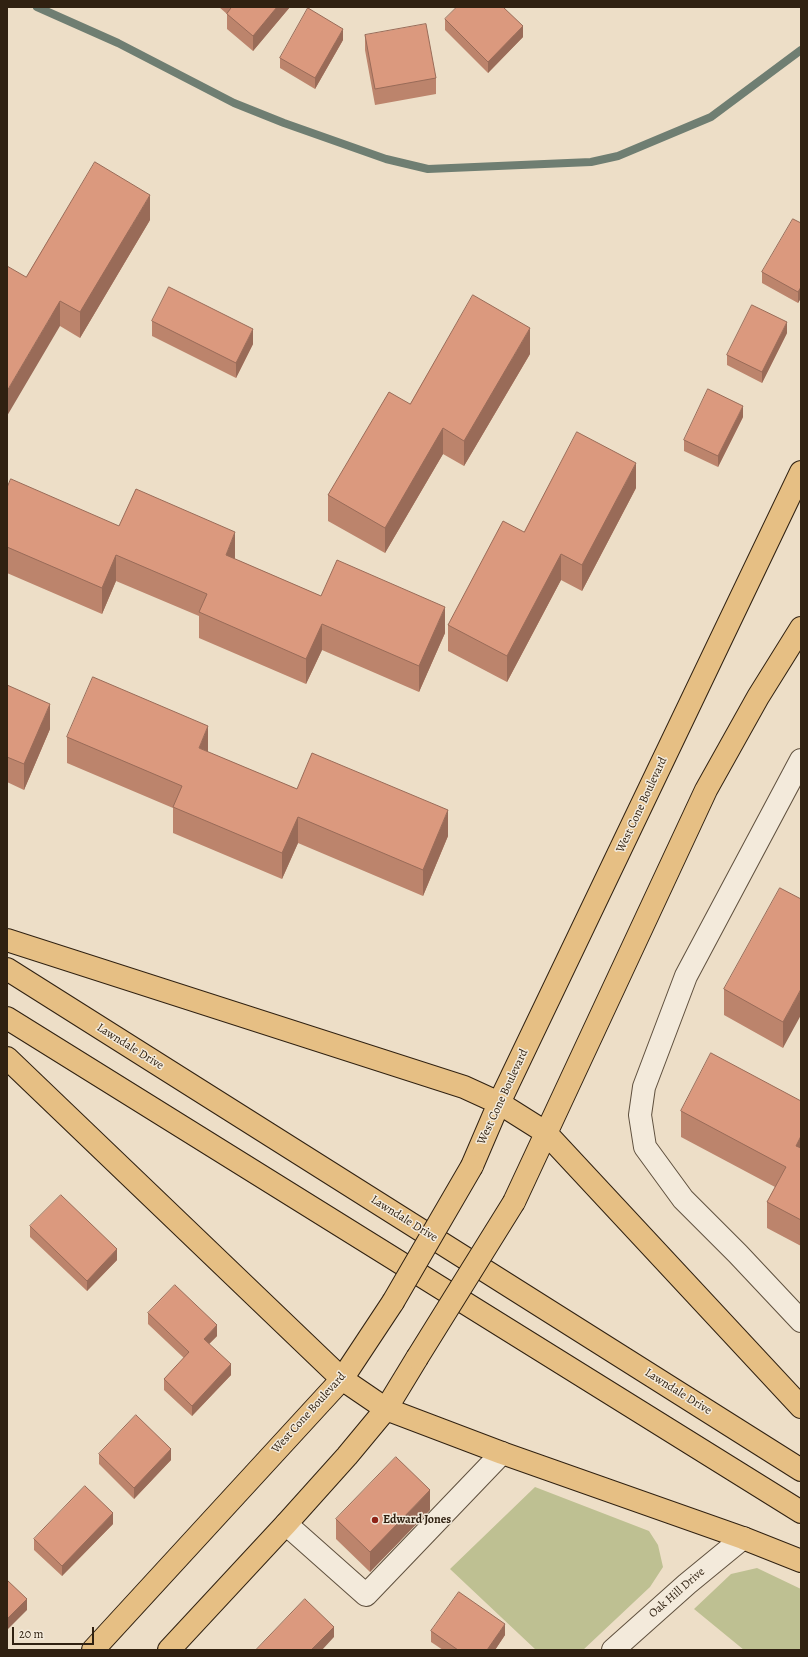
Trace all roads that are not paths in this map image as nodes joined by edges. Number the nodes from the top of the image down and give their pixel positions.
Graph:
1 (801, 472) edge
2 (801, 628) edge
3 (801, 760) edge
4 (7, 940) edge
5 (7, 969) edge
6 (7, 1018) edge
7 (7, 1058) edge
8 (499, 1103) junction
9 (546, 1132) junction
10 (801, 1321) edge
11 (342, 1379) junction
12 (801, 1408) edge
13 (386, 1409) junction
14 (502, 1453) junction
15 (801, 1470) edge
16 (801, 1512) edge
17 (286, 1524) junction
18 (743, 1538) junction
19 (801, 1561) edge
20 (93, 1650) edge
21 (169, 1650) edge
22 (613, 1650) edge

1 - 8 main road, West Cone Boulevard
2 - 9 main road
3 - 10 street
4 - 8 main road
5 - 15 main road, Lawndale Drive
6 - 16 main road
7 - 11 main road
8 - 9 main road
8 - 11 main road, West Cone Boulevard, bridge
9 - 12 main road
9 - 13 main road, bridge
11 - 13 main road
11 - 20 main road, West Cone Boulevard
13 - 14 main road
13 - 17 main road
14 - 17 street
14 - 18 main road
17 - 21 main road
18 - 19 main road
18 - 22 street, Oak Hill Drive

